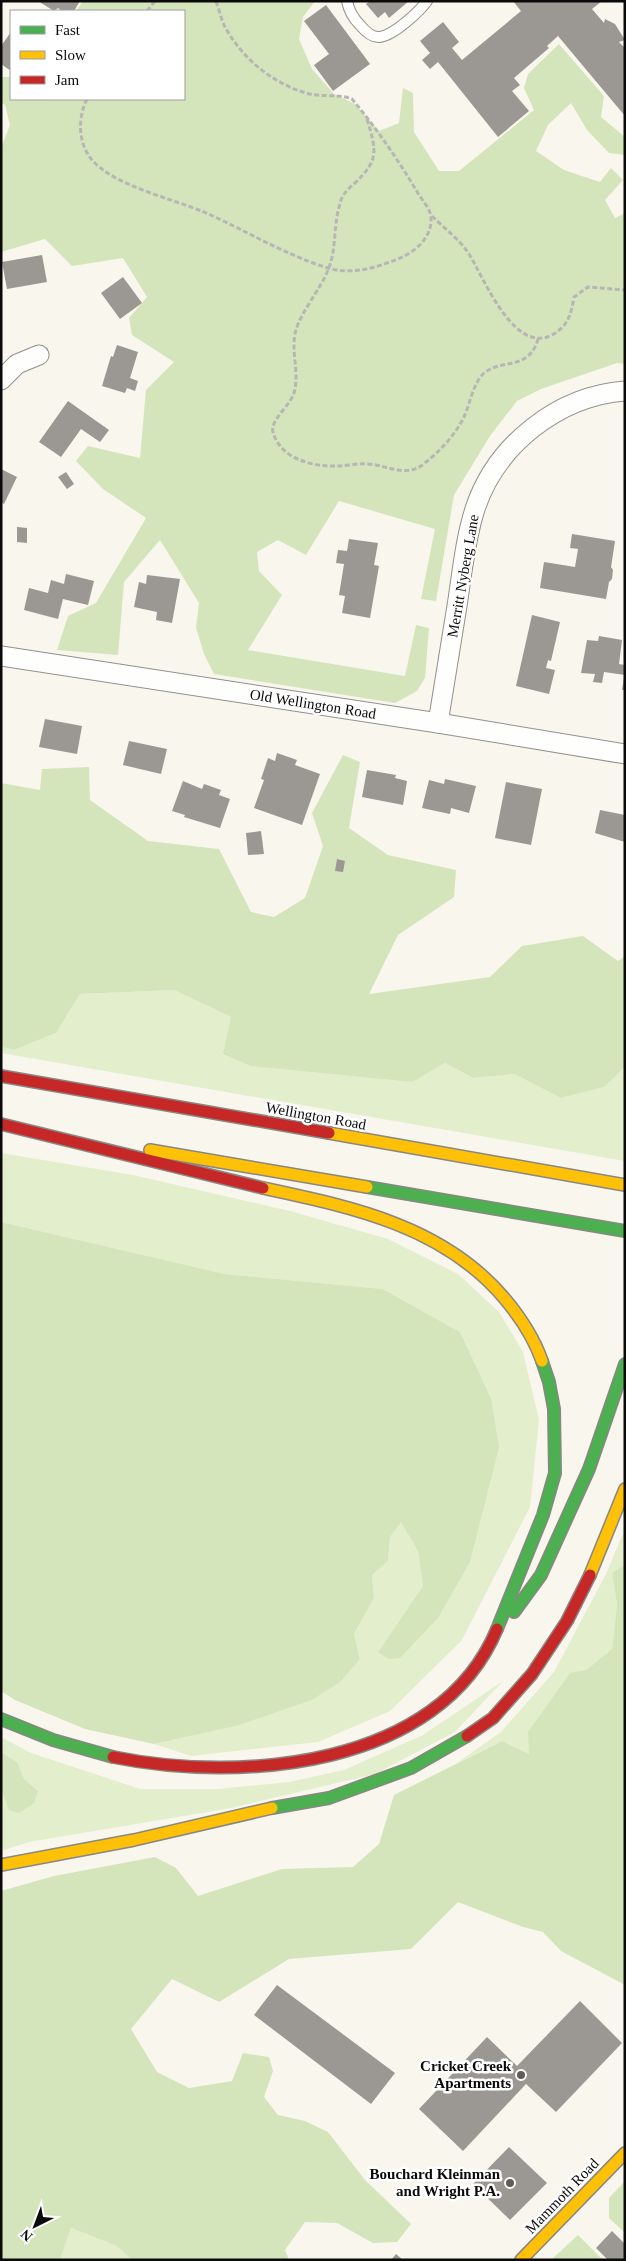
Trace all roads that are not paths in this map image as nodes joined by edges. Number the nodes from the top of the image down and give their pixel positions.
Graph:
1 (347, 1) edge
2 (427, 1) edge
3 (39, 355) dead end
4 (1, 380) edge
5 (625, 391) edge
6 (1, 656) edge
7 (438, 723) junction
8 (625, 754) edge
9 (1, 1076) edge
10 (1, 1124) edge
11 (625, 1186) edge
12 (625, 1231) edge
13 (625, 1364) edge
14 (625, 1489) edge
15 (487, 1650) junction
16 (1, 1719) edge
17 (1, 1865) edge
18 (625, 2153) edge
19 (521, 2260) edge

1 - 2 lane
3 - 4 street
5 - 7 street, Merritt Nyberg Lane
6 - 7 street, Old Wellington Road
7 - 8 street, Old Wellington Road
9 - 11 main road, Wellington Road
10 - 12 main road
10 - 15 main road
13 - 15 main road
14 - 17 main road
15 - 16 main road
18 - 19 main road, Mammoth Road

